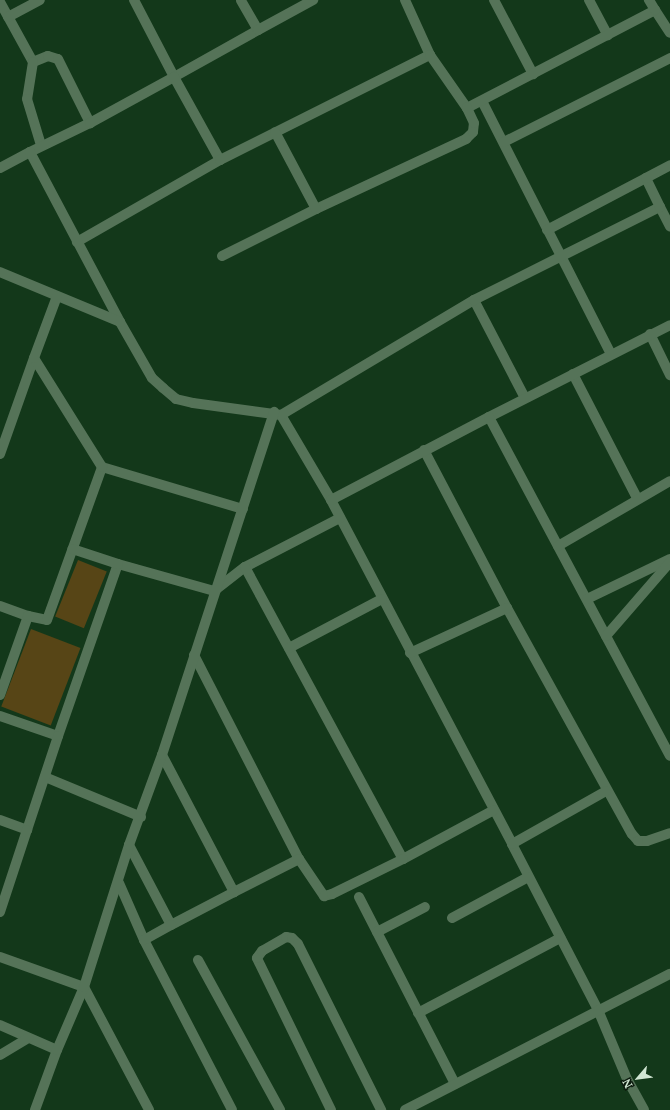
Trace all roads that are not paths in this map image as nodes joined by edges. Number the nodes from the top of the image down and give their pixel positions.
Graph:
1 (40, 0) edge
2 (134, 0) edge
3 (241, 0) edge
4 (313, 0) edge
5 (405, 0) edge
6 (494, 0) edge
7 (589, 0) edge
8 (649, 0) edge
9 (0, 2) edge
10 (655, 10) junction
11 (8, 17) junction
12 (258, 30) junction
13 (670, 33) edge
14 (608, 35) junction
15 (430, 55) junction
16 (670, 58) edge
17 (33, 62) junction
18 (532, 74) junction
19 (174, 77) junction
20 (482, 101) junction
21 (467, 108) junction
22 (90, 123) junction
23 (275, 132) junction
24 (504, 142) junction
25 (41, 145) junction
26 (30, 152) junction
27 (220, 160) junction
28 (670, 165) edge
29 (0, 168) edge
30 (646, 178) junction
31 (660, 206) junction
32 (316, 209) junction
33 (670, 227) edge
34 (547, 230) junction
35 (77, 242) junction
36 (222, 256) dead end
37 (559, 256) junction
38 (0, 272) edge
39 (57, 296) junction
40 (474, 300) junction
41 (120, 322) junction
42 (670, 324) edge
43 (650, 334) junction
44 (611, 354) junction
45 (34, 358) junction
46 (574, 374) junction
47 (670, 375) edge
48 (525, 398) junction
49 (278, 414) junction
50 (489, 417) junction
51 (424, 450) junction
52 (0, 454) edge
53 (102, 467) junction
54 (670, 481) edge
55 (637, 498) junction
56 (331, 500) junction
57 (243, 509) junction
58 (340, 518) junction
59 (558, 546) junction
60 (72, 549) junction
61 (670, 559) edge
62 (670, 562) edge
63 (118, 564) junction
64 (245, 567) junction
65 (214, 590) junction
66 (382, 599) junction
67 (587, 599) junction
68 (0, 606) edge
69 (507, 608) junction
70 (28, 616) junction
71 (606, 636) junction
72 (289, 648) junction
73 (410, 653) junction
74 (194, 655) junction
75 (0, 695) edge
76 (0, 716) edge
77 (58, 736) junction
78 (162, 755) junction
79 (670, 756) edge
80 (45, 777) junction
81 (606, 791) junction
82 (494, 810) junction
83 (141, 817) junction
84 (0, 820) edge
85 (27, 830) junction
86 (670, 832) edge
87 (512, 844) junction
88 (129, 845) junction
89 (299, 859) junction
90 (403, 860) junction
91 (528, 877) junction
92 (119, 883) junction
93 (234, 892) junction
94 (359, 897) dead end
95 (425, 907) dead end
96 (0, 912) edge
97 (452, 918) dead end
98 (171, 924) junction
99 (377, 932) junction
100 (560, 938) junction
101 (144, 940) junction
102 (0, 957) edge
103 (198, 960) dead end
104 (670, 974) edge
105 (84, 987) junction
106 (598, 1010) junction
107 (418, 1013) junction
108 (0, 1025) edge
109 (28, 1038) junction
110 (57, 1050) junction
111 (0, 1055) edge
112 (455, 1084) junction
113 (410, 1109) edge
114 (35, 1110) edge
115 (149, 1110) edge
116 (232, 1110) edge
117 (280, 1110) edge
118 (331, 1110) edge
119 (381, 1110) edge
120 (644, 1110) edge

1 - 11 street
2 - 19 street
3 - 12 street
4 - 12 street
5 - 15 street
6 - 18 street
7 - 14 street
8 - 10 street
9 - 11 street
10 - 13 street
10 - 14 street
11 - 17 street
12 - 19 street
14 - 18 street
15 - 21 street
15 - 23 street
16 - 24 street
17 - 22 street
17 - 25 street
18 - 20 street
19 - 22 street
19 - 27 street
20 - 21 street
20 - 24 street
21 - 32 street
22 - 25 street
23 - 27 street
23 - 32 street
24 - 34 street
25 - 26 street
26 - 29 street
26 - 35 street
27 - 35 street
28 - 30 street
30 - 31 street
30 - 34 street
31 - 33 street
31 - 37 street
32 - 36 street
34 - 37 street
35 - 41 street
37 - 40 street
37 - 44 street
38 - 39 street
39 - 41 street
39 - 45 street
40 - 48 street
40 - 49 street
41 - 49 street
42 - 43 street
43 - 44 street
43 - 47 street
44 - 46 street
45 - 52 street
45 - 53 street
46 - 48 street
46 - 55 street
48 - 50 street
49 - 56 street
49 - 57 street
50 - 51 street
50 - 59 street
51 - 56 street
51 - 69 street
53 - 57 street
53 - 60 street
54 - 55 street
55 - 59 street
56 - 58 street
57 - 65 street
58 - 64 street
58 - 66 street
59 - 67 street
60 - 63 street
60 - 70 street
61 - 67 street
62 - 71 street
63 - 65 street
63 - 77 street
64 - 65 street
64 - 72 street
65 - 74 street
66 - 72 street
66 - 73 street
67 - 71 street
68 - 70 street
69 - 73 street
69 - 81 street
70 - 75 street
71 - 79 street
72 - 90 street
73 - 82 street
74 - 78 street
74 - 89 street
76 - 77 street
77 - 80 street
78 - 83 street
78 - 93 street
80 - 83 street
80 - 85 street
81 - 86 street
81 - 87 street
82 - 87 street
82 - 90 street
83 - 88 street
84 - 85 street
85 - 96 street
87 - 91 street
88 - 92 street
88 - 98 street
89 - 90 street
89 - 93 street
91 - 97 street
91 - 100 street
92 - 101 street
92 - 105 street
93 - 98 street
94 - 99 street
95 - 99 street
98 - 101 street
99 - 107 street
100 - 106 street
100 - 107 street
101 - 116 street
102 - 105 street
103 - 117 street
104 - 106 street
105 - 110 street
105 - 115 street
106 - 112 street
106 - 120 street
107 - 112 street
108 - 109 street
109 - 110 street
109 - 111 street
110 - 114 street
112 - 113 street
118 - 119 street

